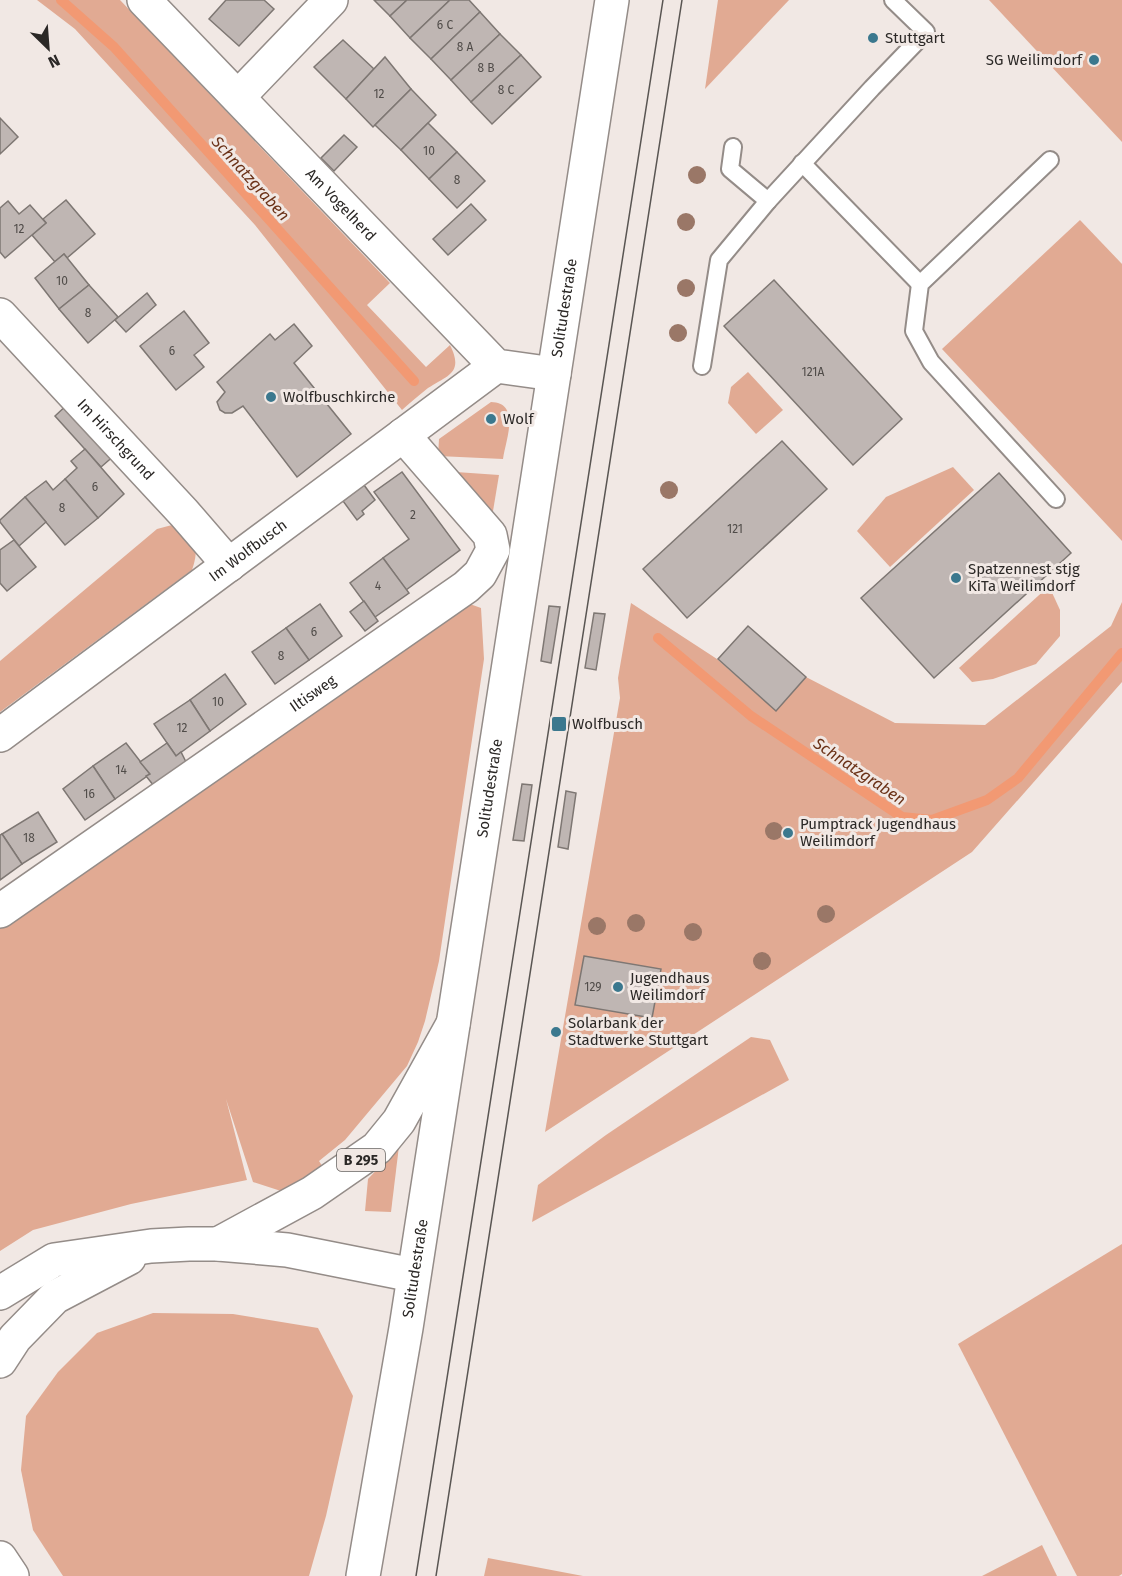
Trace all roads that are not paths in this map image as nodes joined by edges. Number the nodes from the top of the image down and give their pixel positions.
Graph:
1 (144, 0) edge
2 (331, 0) edge
3 (612, 0) edge
4 (893, 0) edge
5 (238, 97) junction
6 (733, 147) dead end
7 (1050, 160) dead end
8 (802, 163) junction
9 (768, 201) junction
10 (920, 284) junction
11 (7, 334) edge
12 (496, 366) junction
13 (702, 366) dead end
14 (554, 374) junction
15 (403, 435) junction
16 (1056, 499) dead end
17 (228, 565) junction
18 (0, 735) edge
19 (0, 911) edge
20 (453, 1024) junction
21 (218, 1244) junction
22 (151, 1246) junction
23 (413, 1275) junction
24 (0, 1293) edge
25 (0, 1361) edge
26 (0, 1558) edge
27 (12, 1576) edge
28 (363, 1576) edge

1 - 5 main road, Am Vogelherd
2 - 5 main road
3 - 14 main road, Solitudestraße
4 - 8 lane
5 - 12 main road, Am Vogelherd
6 - 9 lane
7 - 10 lane
8 - 9 lane
8 - 10 lane
9 - 13 lane
10 - 16 lane
11 - 17 main road, Im Hirschgrund
12 - 14 main road
12 - 15 main road, Im Wolfbusch
14 - 20 main road, Solitudestraße
15 - 17 main road, Im Wolfbusch
15 - 19 main road, Iltisweg
17 - 18 main road, Im Wolfbusch
20 - 21 main road, B 295
20 - 23 main road, Solitudestraße
21 - 22 main road, B 295
21 - 23 main road, B 295
22 - 24 main road, B 295
22 - 25 main road, B 295
23 - 28 main road, Solitudestraße
26 - 27 main road

